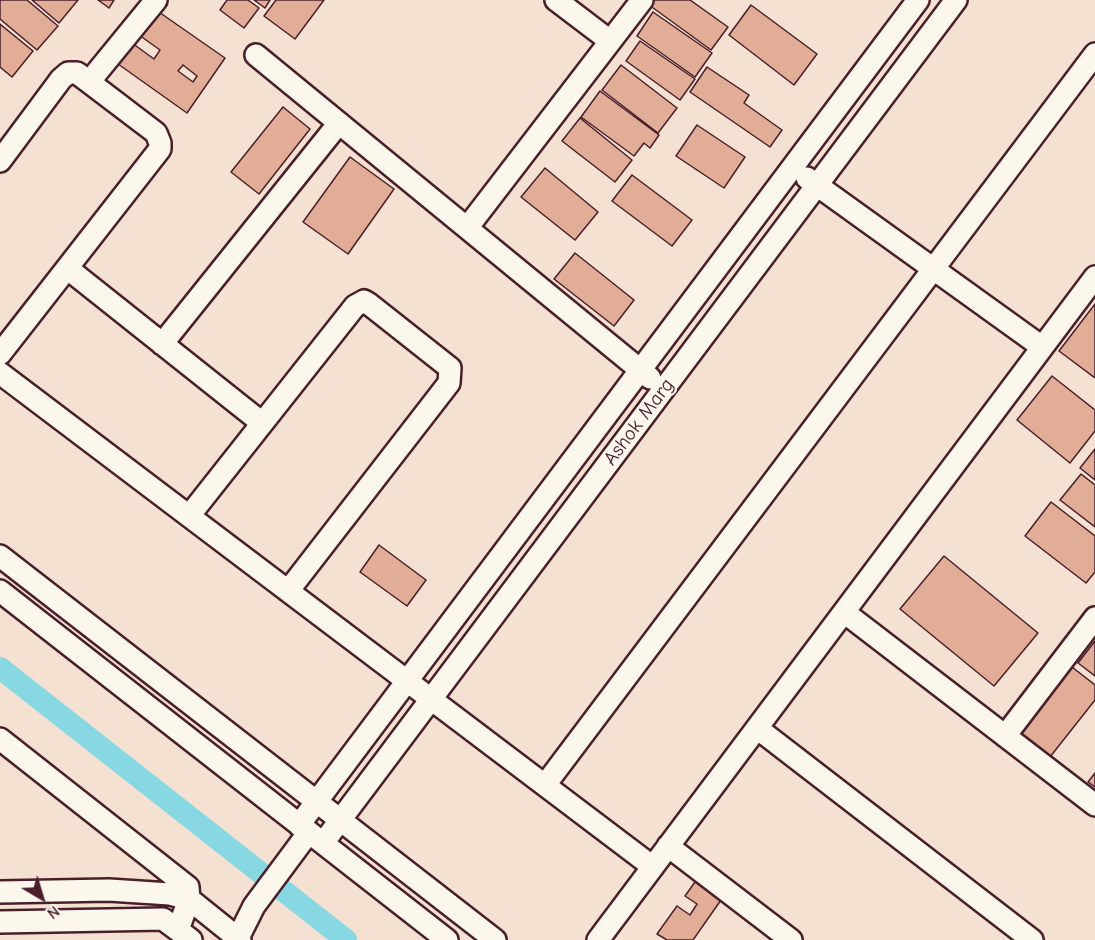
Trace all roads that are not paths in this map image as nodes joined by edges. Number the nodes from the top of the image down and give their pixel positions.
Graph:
1 (156, 0) edge
2 (556, 0) edge
3 (642, 0) edge
4 (918, 0) edge
5 (956, 0) edge
6 (610, 41) junction
7 (1095, 54) edge
8 (256, 55) dead end
9 (89, 82) junction
10 (339, 123) junction
11 (0, 161) edge
12 (794, 167) junction
13 (816, 186) junction
14 (467, 228) junction
15 (67, 268) junction
16 (933, 269) junction
17 (1095, 277) edge
18 (162, 344) junction
19 (1042, 347) junction
20 (0, 354) edge
21 (641, 370) junction
22 (0, 373) edge
23 (664, 389) junction
24 (262, 423) junction
25 (189, 516) junction
26 (0, 556) edge
27 (0, 591) edge
28 (288, 591) junction
29 (844, 612) junction
30 (1095, 618) edge
31 (407, 681) junction
32 (431, 700) junction
33 (757, 728) junction
34 (1005, 736) junction
35 (0, 739) edge
36 (545, 785) junction
37 (316, 801) junction
38 (1095, 805) edge
39 (341, 820) junction
40 (310, 833) junction
41 (668, 846) junction
42 (653, 867) junction
43 (0, 892) edge
44 (189, 899) junction
45 (84, 921) junction
46 (0, 922) edge
47 (185, 935) edge
48 (238, 939) edge
49 (69, 940) edge
50 (447, 940) edge
51 (495, 940) edge
52 (598, 940) edge
53 (791, 940) edge
54 (1032, 940) edge

1 - 9 street
2 - 6 street
3 - 6 street
4 - 12 street, Ashok Marg
5 - 13 street, Ashok Marg
6 - 14 street
7 - 16 street
8 - 10 street
9 - 11 street
9 - 15 street
10 - 14 street
10 - 18 street
12 - 13 street
12 - 21 street, Ashok Marg
13 - 16 street
13 - 23 street, Ashok Marg
14 - 21 street
15 - 18 street
15 - 20 street
16 - 19 street
16 - 36 street
17 - 19 street
18 - 24 street
19 - 29 street
21 - 23 street
21 - 31 street, Ashok Marg
22 - 25 street
23 - 32 street, Ashok Marg
24 - 25 street
24 - 28 street
25 - 28 street
26 - 37 street
27 - 40 street
28 - 31 street
29 - 33 street
29 - 34 street
30 - 34 street
31 - 32 street
31 - 37 street, Ashok Marg
32 - 36 street
32 - 39 street, Ashok Marg
33 - 41 street
33 - 54 street
34 - 38 street
35 - 44 street
36 - 42 street
37 - 39 street
37 - 40 street, Ashok Marg
39 - 40 street, Ashok Marg
39 - 51 street
40 - 48 street
40 - 50 street
41 - 42 street
41 - 53 street
42 - 52 street
43 - 44 street
44 - 47 street
44 - 48 street
45 - 46 street
45 - 47 street
45 - 49 street

